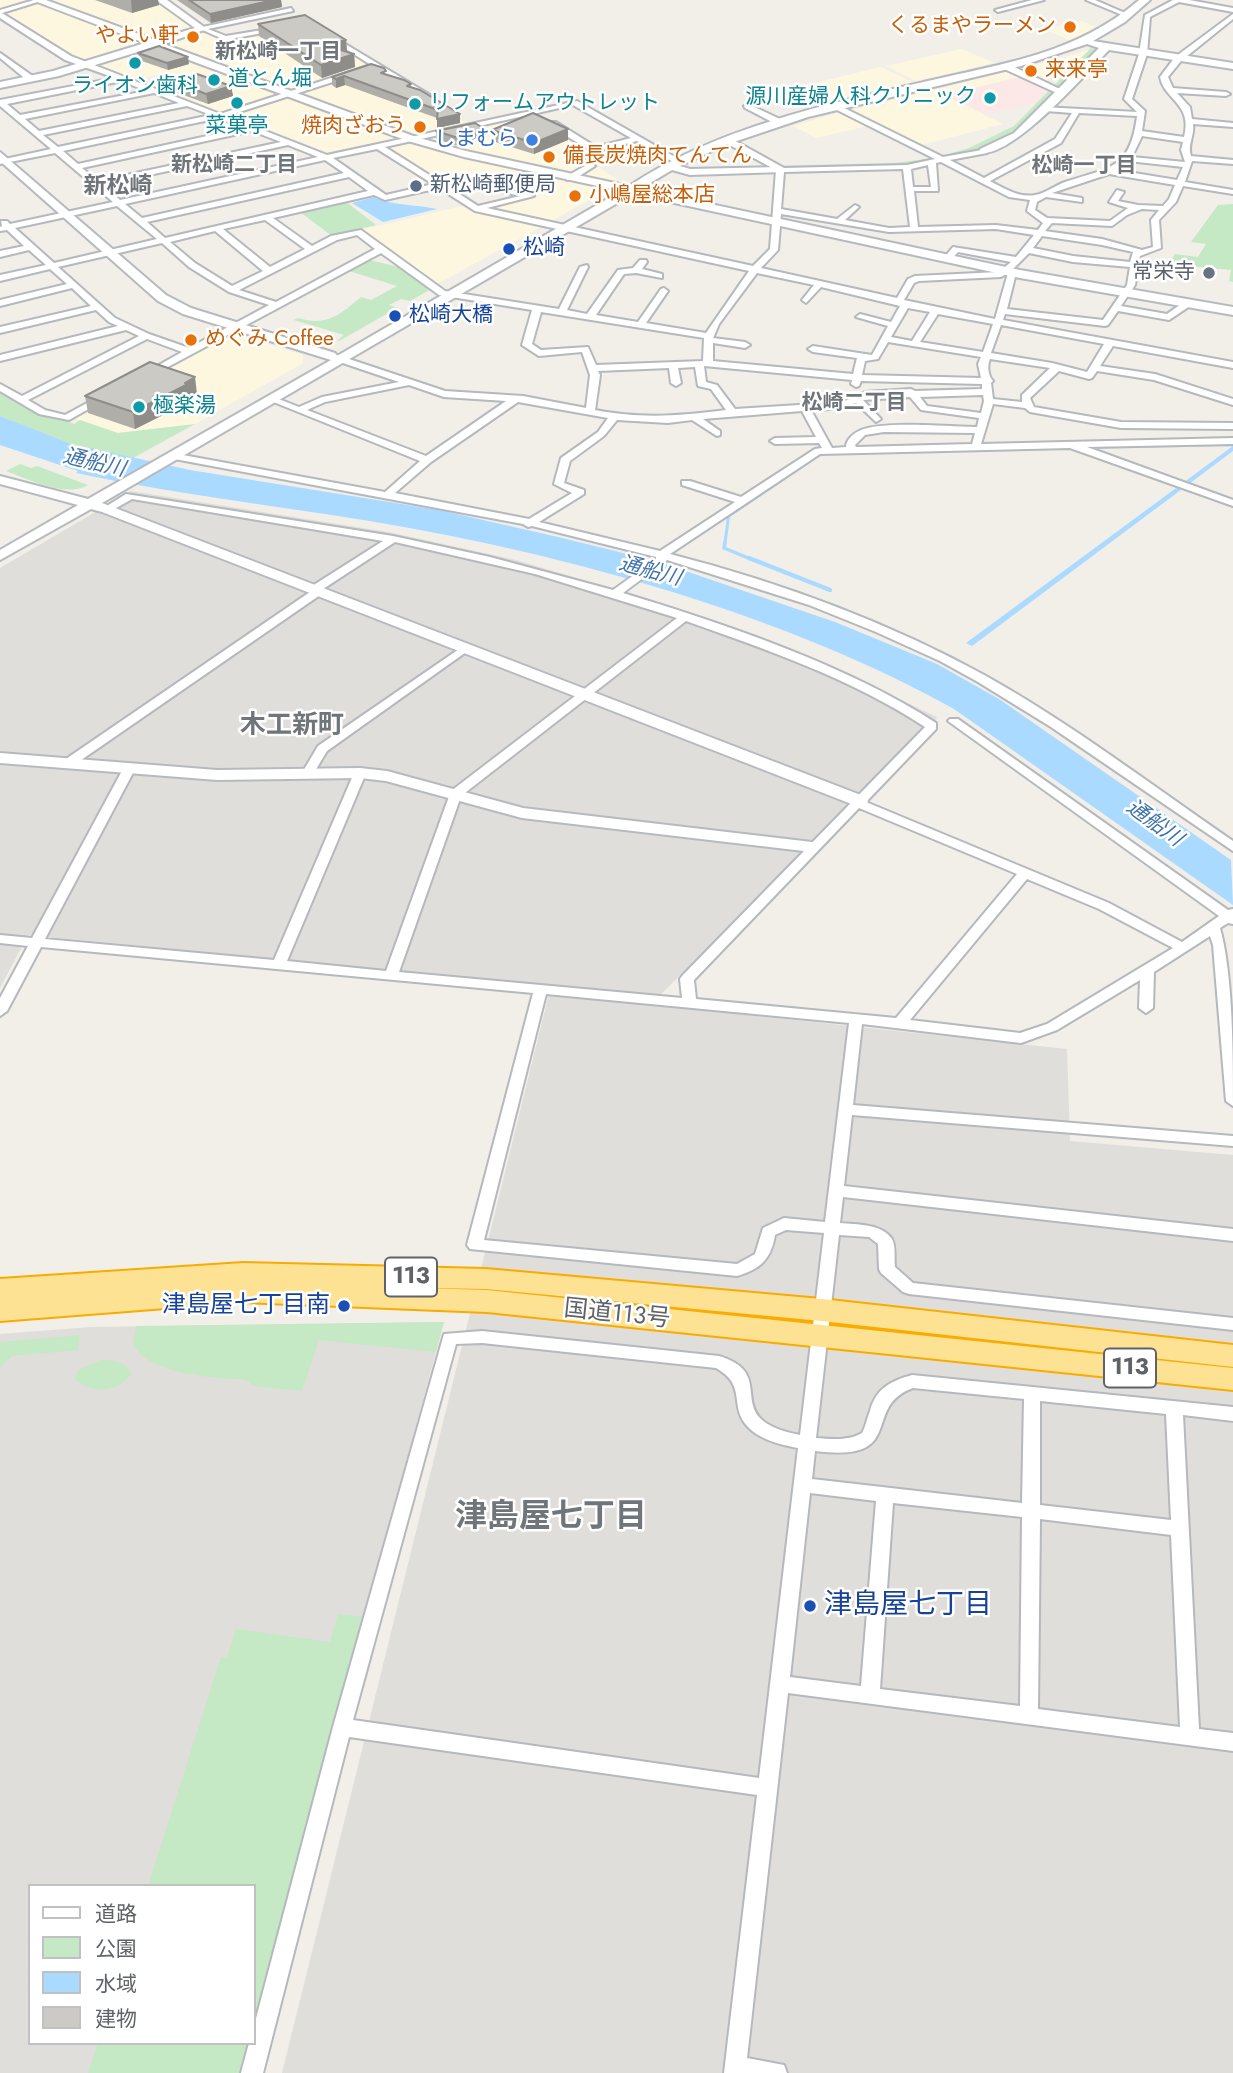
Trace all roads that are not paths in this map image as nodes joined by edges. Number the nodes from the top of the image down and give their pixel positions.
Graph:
1 (39, 0) edge
2 (161, 0) edge
3 (1041, 0) edge
4 (1089, 0) edge
5 (1144, 0) edge
6 (1178, 0) edge
7 (291, 10) dead end
8 (998, 10) dead end
9 (1233, 10) edge
10 (0, 13) edge
11 (1130, 14) junction
12 (1147, 16) junction
13 (1233, 16) edge
14 (284, 27) edge
15 (202, 28) junction
16 (328, 35) edge
17 (154, 43) junction
18 (1086, 43) junction
19 (1105, 48) junction
20 (1143, 54) junction
21 (0, 55) edge
22 (1178, 59) junction
23 (86, 64) junction
24 (377, 65) junction
25 (1006, 66) junction
26 (1233, 66) edge
27 (31, 79) junction
28 (124, 79) junction
29 (0, 85) edge
30 (1170, 90) junction
31 (155, 91) junction
32 (1062, 92) junction
33 (289, 93) junction
34 (1226, 94) dead end
35 (1, 103) edge
36 (187, 103) junction
37 (441, 104) edge
38 (748, 106) dead end
39 (836, 106) junction
40 (1046, 109) junction
41 (1077, 110) junction
42 (533, 112) junction
43 (1142, 114) junction
44 (221, 116) junction
45 (461, 117) edge
46 (19, 118) junction
47 (1188, 121) junction
48 (779, 122) junction
49 (474, 125) junction
50 (1233, 125) edge
51 (254, 129) junction
52 (1139, 133) junction
53 (37, 134) junction
54 (412, 139) junction
55 (636, 139) junction
56 (727, 140) junction
57 (1186, 140) junction
58 (289, 143) junction
59 (378, 146) junction
60 (594, 149) junction
61 (56, 150) junction
62 (985, 151) joint
63 (326, 157) junction
64 (2, 159) edge
65 (1128, 159) junction
66 (946, 162) junction
67 (1188, 162) junction
68 (1233, 162) edge
69 (674, 163) junction
70 (932, 164) junction
71 (76, 167) junction
72 (908, 167) junction
73 (781, 170) junction
74 (1108, 171) junction
75 (351, 174) junction
76 (570, 178) junction
77 (983, 181) junction
78 (1180, 183) junction
79 (97, 184) junction
80 (439, 186) junction
81 (910, 189) junction
82 (628, 190) junction
83 (375, 192) junction
84 (1119, 192) dead end
85 (1233, 192) edge
86 (1041, 196) junction
87 (1079, 201) dead end
88 (120, 203) junction
89 (855, 206) dead end
90 (1136, 207) junction
91 (477, 208) junction
92 (1166, 209) junction
93 (67, 214) junction
94 (776, 216) junction
95 (267, 217) junction
96 (0, 219) edge
97 (1046, 220) junction
98 (142, 221) junction
99 (839, 222) junction
100 (562, 227) junction
101 (4, 228) edge
102 (216, 228) junction
103 (914, 228) junction
104 (897, 230) junction
105 (1041, 232) junction
106 (164, 240) junction
107 (890, 246) junction
108 (30, 247) junction
109 (310, 249) junction
110 (382, 249) junction
111 (1028, 250) junction
112 (1139, 251) junction
113 (110, 252) junction
114 (0, 254) edge
115 (947, 259) junction
116 (1016, 260) junction
117 (643, 262) dead end
118 (1134, 265) junction
119 (51, 266) junction
120 (584, 267) dead end
121 (755, 269) junction
122 (636, 270) junction
123 (269, 271) junction
124 (1009, 272) junction
125 (659, 276) dead end
126 (0, 278) edge
127 (819, 284) junction
128 (71, 286) junction
129 (232, 290) junction
130 (664, 291) dead end
131 (1127, 293) junction
132 (446, 294) junction
133 (806, 300) dead end
134 (0, 303) edge
135 (902, 303) junction
136 (1187, 304) junction
137 (277, 305) junction
138 (94, 307) junction
139 (1116, 308) junction
140 (537, 309) junction
141 (936, 310) junction
142 (1002, 311) junction
143 (1233, 312) edge
144 (561, 313) junction
145 (860, 317) dead end
146 (589, 318) junction
147 (1093, 322) junction
148 (997, 324) junction
149 (639, 325) junction
150 (894, 325) junction
151 (125, 327) junction
152 (236, 327) junction
153 (0, 330) edge
154 (146, 336) junction
155 (709, 338) junction
156 (1086, 338) junction
157 (886, 339) junction
158 (915, 343) junction
159 (1109, 344) junction
160 (745, 345) dead end
161 (813, 349) dead end
162 (190, 352) junction
163 (985, 355) junction
164 (871, 357) junction
165 (0, 358) edge
166 (336, 358) junction
167 (703, 363) junction
168 (673, 364) junction
169 (1233, 365) edge
170 (593, 368) junction
171 (1095, 368) junction
172 (1055, 369) junction
173 (856, 377) junction
174 (138, 379) edge
175 (988, 381) junction
176 (410, 382) junction
177 (677, 383) dead end
178 (0, 387) edge
179 (114, 392) edge
180 (911, 392) junction
181 (989, 396) junction
182 (858, 398) junction
183 (271, 399) junction
184 (515, 399) junction
185 (21, 400) junction
186 (1233, 402) edge
187 (1027, 405) junction
188 (805, 408) junction
189 (299, 410) junction
190 (732, 412) junction
191 (590, 413) junction
192 (985, 416) junction
193 (614, 417) junction
194 (694, 417) junction
195 (876, 419) dead end
196 (1233, 426) edge
197 (923, 429) junction
198 (980, 430) junction
199 (717, 433) dead end
200 (821, 440) junction
201 (775, 441) dead end
202 (1233, 441) edge
203 (1070, 444) junction
204 (976, 446) junction
205 (925, 447) junction
206 (850, 449) junction
207 (828, 450) junction
208 (167, 457) junction
209 (428, 460) junction
210 (0, 480) edge
211 (685, 483) dead end
212 (387, 495) junction
213 (96, 500) junction
214 (743, 501) junction
215 (1233, 503) edge
216 (528, 524) junction
217 (393, 539) junction
218 (0, 548) edge
219 (0, 556) edge
220 (662, 558) junction
221 (619, 590) junction
222 (316, 591) junction
223 (686, 616) junction
224 (465, 648) junction
225 (584, 695) junction
226 (954, 721) dead end
227 (0, 758) edge
228 (67, 764) junction
229 (129, 769) junction
230 (308, 773) junction
231 (360, 773) junction
232 (455, 794) junction
233 (859, 802) junction
234 (1233, 847) edge
235 (812, 848) junction
236 (1024, 873) junction
237 (1232, 917) edge
238 (1213, 928) junction
239 (0, 939) edge
240 (36, 943) junction
241 (1183, 948) junction
242 (279, 965) junction
243 (1147, 971) junction
244 (391, 975) junction
245 (541, 989) junction
246 (690, 1004) junction
247 (1146, 1008) dead end
248 (0, 1011) edge
249 (856, 1019) junction
250 (900, 1023) junction
251 (1233, 1101) edge
252 (845, 1109) junction
253 (1233, 1141) edge
254 (836, 1191) junction
255 (830, 1228) junction
256 (1233, 1235) edge
257 (0, 1289) edge
258 (0, 1310) edge
259 (821, 1310) junction
260 (1233, 1324) edge
261 (818, 1338) junction
262 (1028, 1345) junction
263 (1233, 1356) edge
264 (1233, 1379) edge
265 (1032, 1393) junction
266 (1174, 1407) junction
267 (1233, 1414) edge
268 (807, 1442) junction
269 (801, 1485) junction
270 (885, 1494) junction
271 (1032, 1511) junction
272 (1178, 1528) junction
273 (779, 1684) junction
274 (870, 1694) junction
275 (1029, 1717) junction
276 (342, 1727) junction
277 (1190, 1738) junction
278 (1233, 1741) edge
279 (767, 1788) junction
280 (735, 2070) edge
281 (252, 2073) edge
282 (776, 2073) edge

1 - 10 street
1 - 17 street
2 - 15 street
3 - 8 street
4 - 11 street
5 - 11 street
6 - 9 street
6 - 12 street
7 - 15 street
10 - 23 street
11 - 12 street
11 - 18 street
12 - 20 street
13 - 22 street
14 - 15 street
15 - 17 street
16 - 24 street
17 - 23 street
17 - 33 street
18 - 19 street
18 - 25 street
19 - 20 street
19 - 32 street
20 - 22 street
20 - 43 street
21 - 27 street
22 - 26 street
22 - 30 street
23 - 27 street
23 - 28 street
24 - 33 street
24 - 37 street
25 - 32 street
25 - 39 street
27 - 29 street
28 - 31 street
28 - 35 street
30 - 34 street
30 - 47 street
31 - 36 street
31 - 46 street
32 - 40 street
33 - 44 street
33 - 54 street
35 - 46 street
36 - 44 street
36 - 53 street
38 - 48 street
39 - 48 street
39 - 66 street
40 - 41 street
40 - 62 street
41 - 43 street
41 - 77 street
42 - 49 street
42 - 55 street
42 - 60 street
43 - 52 street
44 - 51 street
44 - 61 street
45 - 49 street
46 - 53 street
47 - 50 street
47 - 57 street
48 - 56 street
49 - 54 street
51 - 58 street
51 - 71 street
52 - 57 street
52 - 65 street
53 - 61 street
54 - 59 street
54 - 76 street
55 - 60 street
55 - 69 street
56 - 69 street
56 - 73 street
57 - 67 street
58 - 63 street
58 - 79 street
59 - 63 street
59 - 80 street
60 - 76 street
61 - 64 street
61 - 71 street
62 - 66 street
63 - 75 street
63 - 88 street
64 - 93 street
65 - 67 street
65 - 74 street
66 - 70 street
66 - 77 street
67 - 68 street
67 - 78 street
69 - 73 street
69 - 82 street
70 - 72 street
70 - 81 street
71 - 79 street
72 - 73 street
72 - 81 street
73 - 94 street
74 - 78 street
74 - 86 street
75 - 83 street
75 - 98 street
76 - 82 street
77 - 86 street
78 - 85 street
78 - 92 street
79 - 88 street
80 - 83 street
80 - 91 street
80 - 91 street
81 - 103 street
82 - 94 street
82 - 100 street
83 - 95 street
84 - 90 street
86 - 87 street
86 - 97 street
88 - 93 street
88 - 98 street
89 - 99 street
90 - 92 street
90 - 97 street
91 - 100 street
92 - 112 street
93 - 101 street
93 - 113 street
94 - 99 street
94 - 107 street
94 - 121 street
95 - 102 street
95 - 109 street
96 - 101 street
97 - 105 street
98 - 106 street
99 - 104 street
100 - 121 street
100 - 132 street
101 - 108 street
102 - 106 street
102 - 123 street
103 - 104 street
103 - 105 street
104 - 107 street
105 - 111 street
105 - 112 street
106 - 113 street
106 - 129 street
107 - 115 street
108 - 114 street
108 - 119 street
109 - 110 street
109 - 123 street
110 - 132 street
110 - 137 street
111 - 116 street
111 - 118 street
112 - 118 street
113 - 119 street
113 - 152 street
115 - 116 street
115 - 124 street
116 - 124 street
117 - 122 street
118 - 131 street
119 - 126 street
119 - 128 street
120 - 144 street
121 - 127 street
121 - 155 street
122 - 125 street
122 - 146 street
123 - 129 street
124 - 131 street
124 - 135 street
124 - 142 street
127 - 133 street
127 - 135 street
128 - 134 street
128 - 138 street
129 - 137 street
130 - 149 street
131 - 136 street
131 - 139 street
132 - 140 street
132 - 166 street
135 - 141 street
135 - 150 street
136 - 139 street
136 - 143 street
137 - 152 street
138 - 151 street
138 - 153 street
139 - 147 street
140 - 144 street
140 - 170 street
141 - 148 street
141 - 158 street
142 - 147 street
142 - 148 street
144 - 146 street
145 - 150 street
146 - 149 street
147 - 156 street
148 - 156 street
148 - 163 street
149 - 155 street
150 - 157 street
151 - 154 street
151 - 165 street
152 - 162 street
152 - 166 street
154 - 162 street
154 - 185 street
155 - 160 street
155 - 167 street
156 - 159 street
157 - 158 street
157 - 164 street
158 - 163 street
159 - 169 street
159 - 171 street
161 - 164 street
162 - 174 street
163 - 172 street
163 - 175 street
164 - 173 street
166 - 176 street
166 - 183 street
166 - 208 street
167 - 168 street
167 - 173 street
167 - 190 street
168 - 170 street
168 - 177 street
170 - 191 street
171 - 172 street
171 - 186 street
172 - 187 street
173 - 175 street
173 - 182 street
175 - 181 street
176 - 184 street
176 - 189 street
178 - 185 street
179 - 185 street
180 - 181 street
180 - 182 street
180 - 192 street
181 - 187 street
181 - 192 street
182 - 188 street
182 - 195 street
183 - 189 street
183 - 208 street
184 - 191 street
184 - 209 street
187 - 196 street
188 - 190 street
188 - 200 street
189 - 209 street
190 - 194 street
191 - 193 street
192 - 198 street
193 - 194 street
193 - 216 street
194 - 199 street
197 - 198 street
197 - 205 street
197 - 206 street
198 - 204 street
200 - 201 street
200 - 207 street
202 - 203 street
203 - 204 street
203 - 215 street
204 - 205 street
205 - 206 street
206 - 207 street
207 - 214 street
208 - 212 street
208 - 213 street
209 - 212 street
210 - 213 street
211 - 214 street
212 - 216 street
213 - 217 street
213 - 218 street
213 - 219 street
213 - 222 street
214 - 220 street
216 - 220 street
217 - 221 street
217 - 222 street
220 - 221 street
220 - 234 street
221 - 223 street
222 - 224 street
222 - 228 street
223 - 225 street
223 - 233 street
224 - 225 street
224 - 230 street
225 - 232 street
225 - 233 street
226 - 237 street
227 - 228 street
228 - 229 street
229 - 230 street
229 - 240 street
230 - 231 street
231 - 232 street
231 - 242 street
232 - 235 street
232 - 244 street
233 - 235 street
233 - 236 street
235 - 246 street
236 - 241 street
236 - 250 street
237 - 238 street
238 - 241 street
238 - 251 street
239 - 240 street
240 - 242 street
240 - 248 street
241 - 243 street
242 - 244 street
243 - 247 street
243 - 250 street
244 - 245 street
245 - 246 street
245 - 255 street
246 - 249 street
249 - 250 street
249 - 252 street
252 - 253 street
252 - 254 street
254 - 255 street
254 - 256 street
255 - 259 street
255 - 260 street
257 - 259 highway, 国道113号 / 113
258 - 261 highway, 国道113号 / 113
259 - 261 street
259 - 262 highway, 国道113号 / 113
261 - 262 highway, 国道113号 / 113
261 - 268 street
262 - 263 highway, 国道113号 / 113
262 - 264 highway, 国道113号 / 113
265 - 266 street
265 - 268 street
265 - 271 street
266 - 267 street
266 - 272 street
268 - 269 street
268 - 276 street
269 - 270 street
269 - 273 street
270 - 271 street
270 - 274 street
271 - 272 street
271 - 275 street
272 - 277 street
273 - 274 street
273 - 279 street
274 - 275 street
275 - 277 street
276 - 279 street
276 - 281 street
277 - 278 street
279 - 280 street
280 - 282 street

